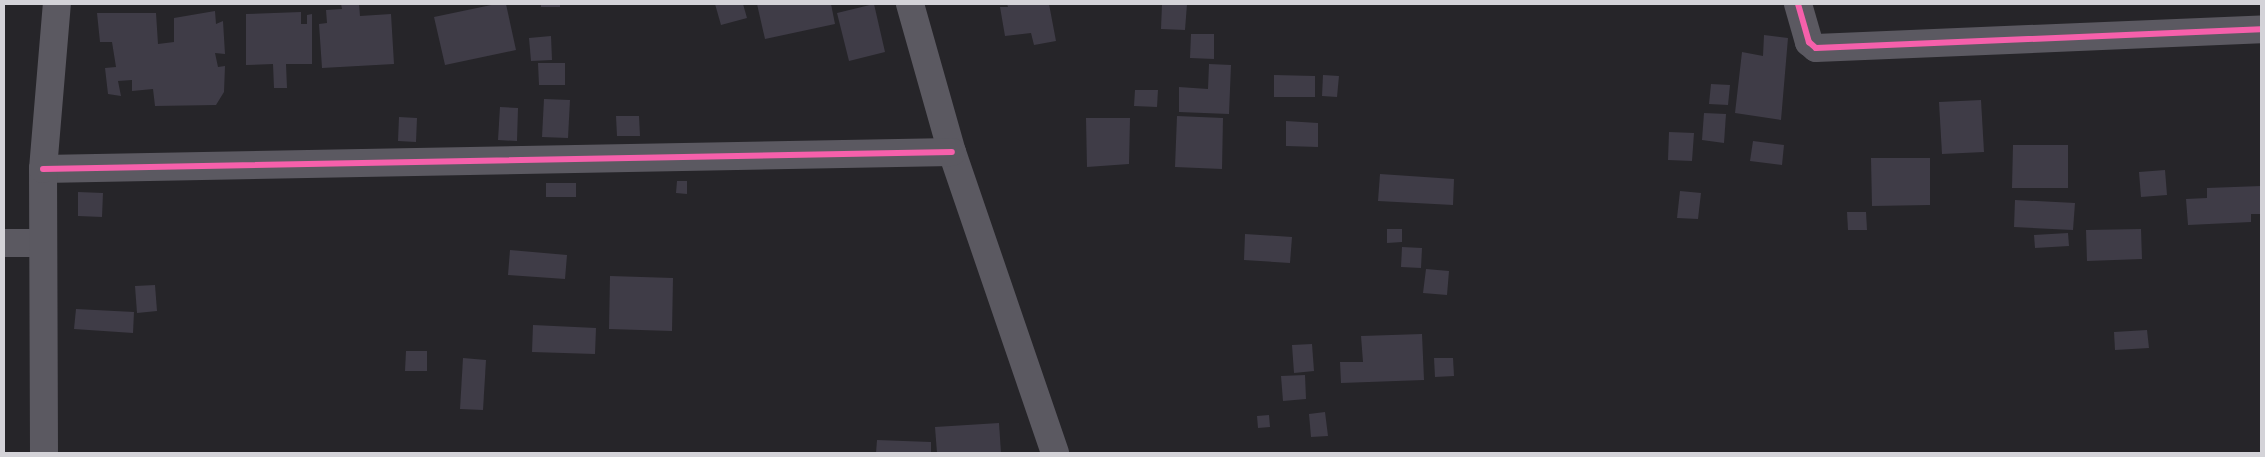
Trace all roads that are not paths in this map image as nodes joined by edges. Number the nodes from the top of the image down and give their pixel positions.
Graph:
1 (57, 4) edge
2 (910, 4) edge
3 (1798, 4) edge
4 (2261, 29) edge
5 (952, 152) junction
6 (43, 169) junction
7 (4, 243) edge
8 (42, 243) junction
9 (44, 453) edge
10 (1055, 453) edge

1 - 6 street
2 - 5 street
3 - 4 street
5 - 6 street
5 - 10 street
6 - 8 street
7 - 8 street
8 - 9 street

